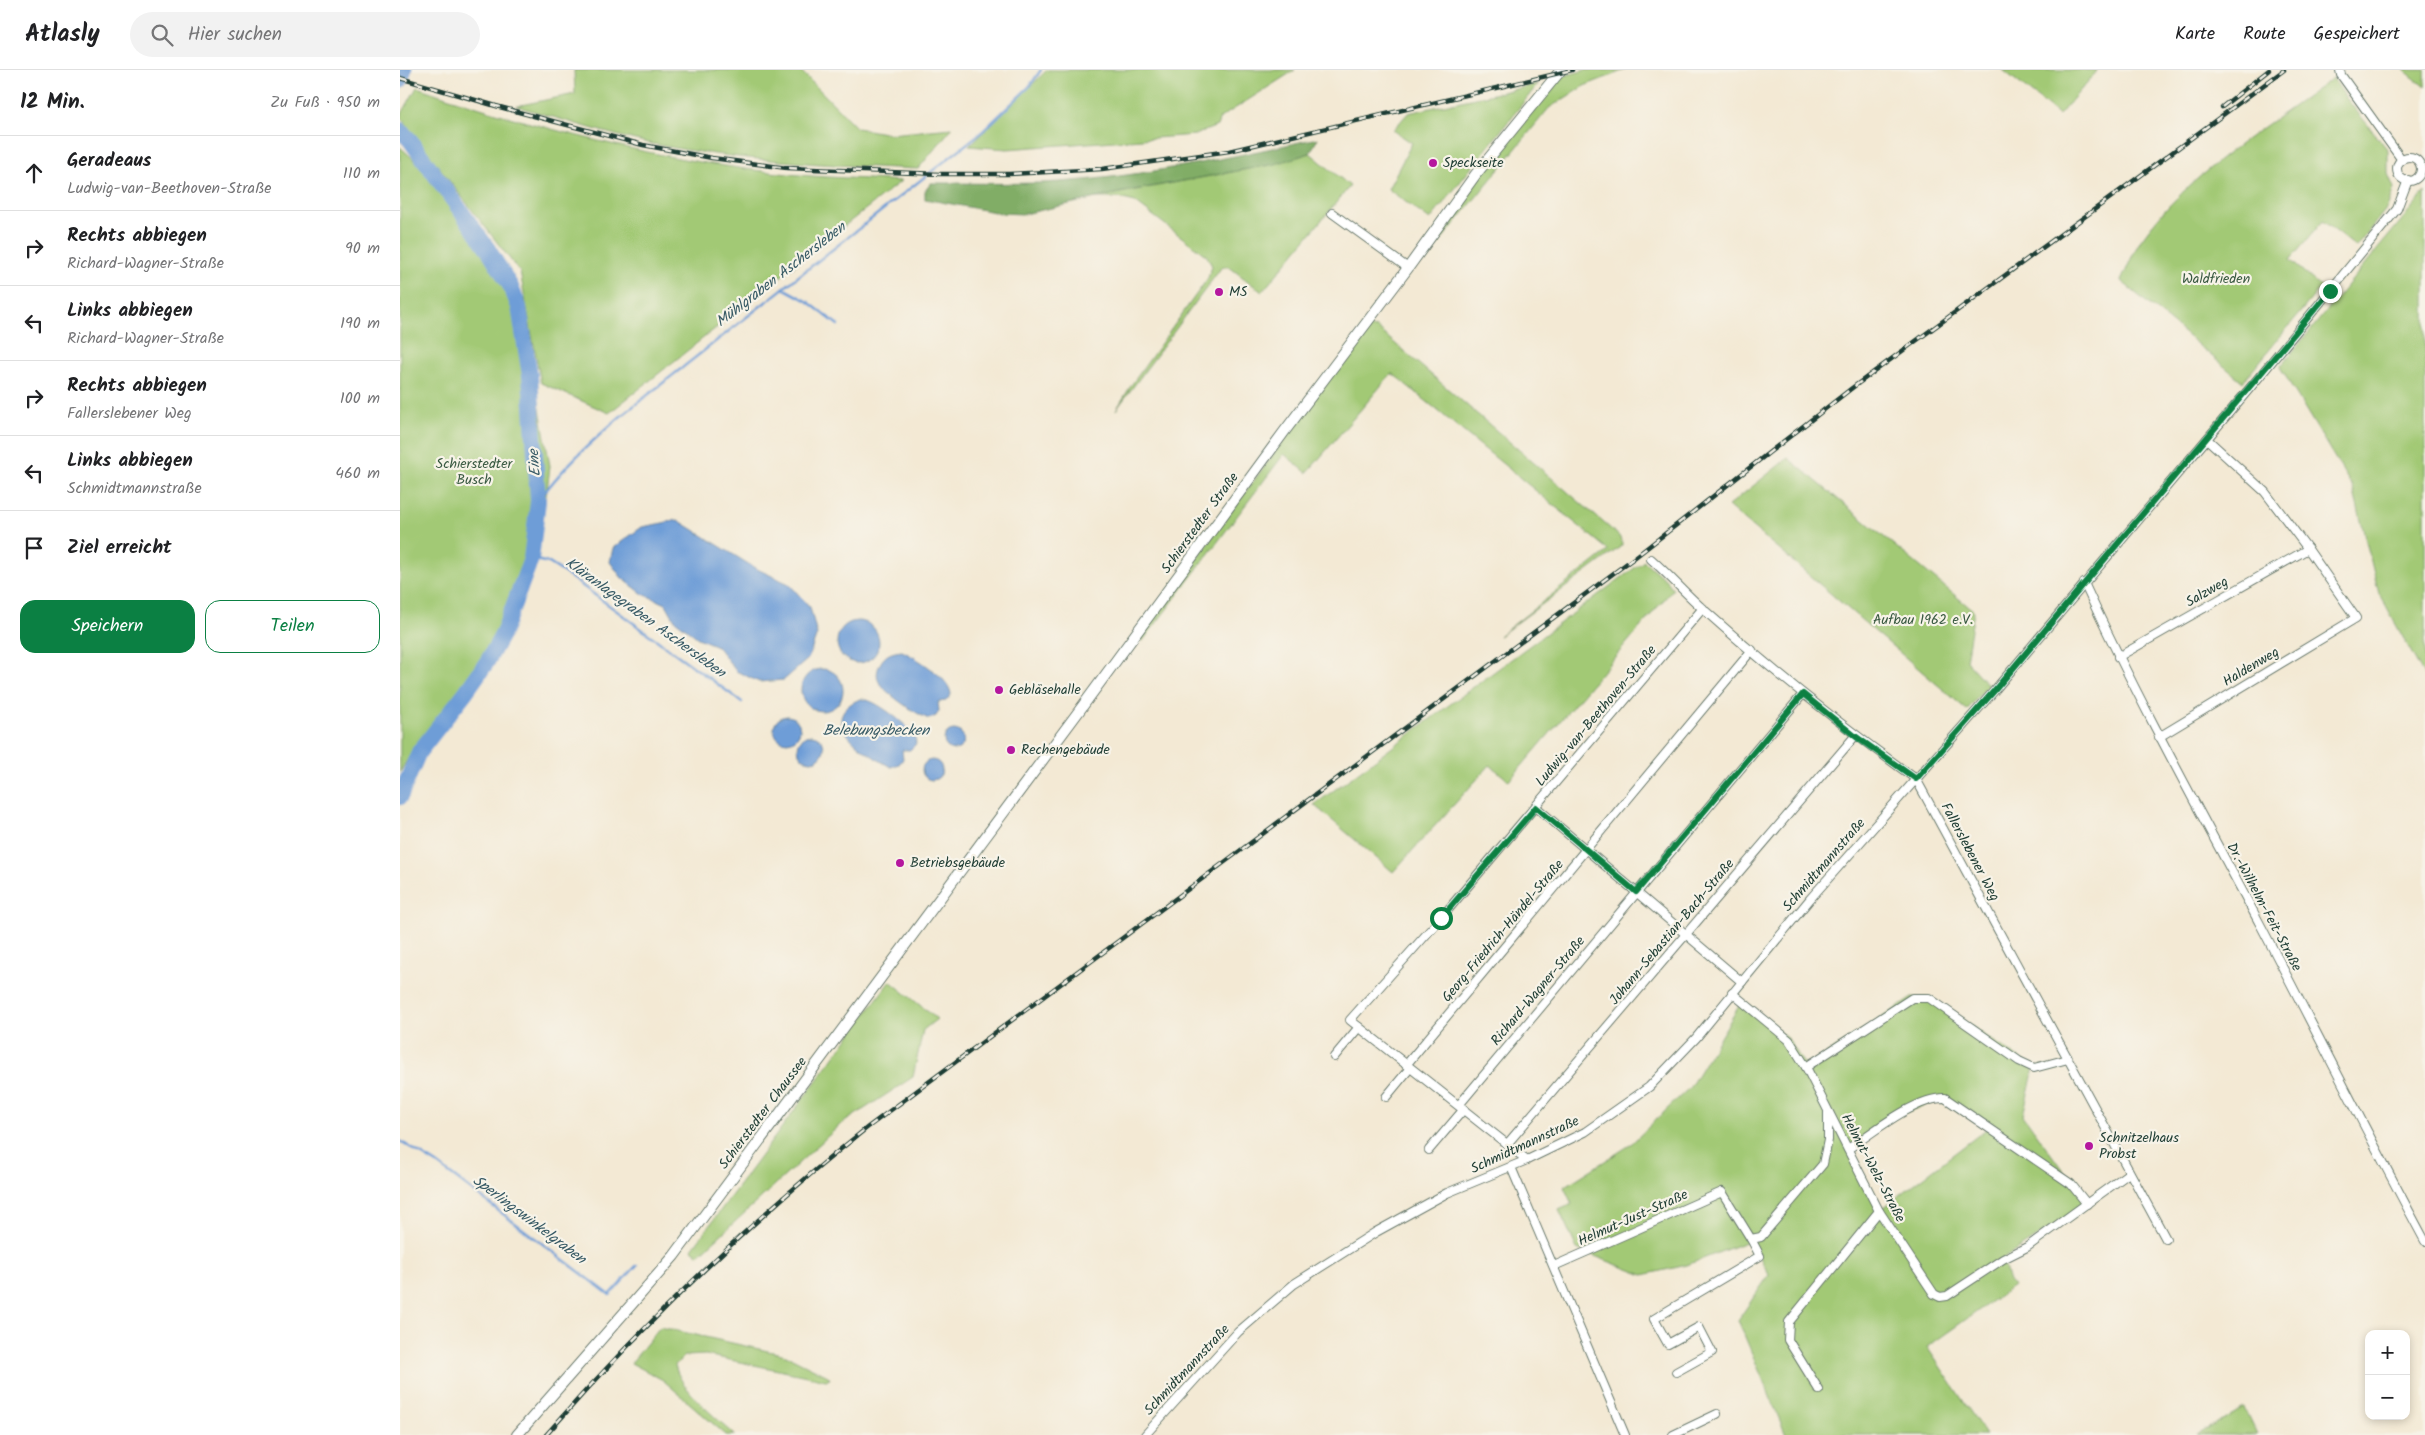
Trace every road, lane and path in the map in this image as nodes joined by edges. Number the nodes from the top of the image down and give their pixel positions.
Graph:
1 (1561, 70) edge
2 (2341, 72) edge
3 (2402, 160) junction
4 (2423, 166) edge
5 (2408, 180) junction
6 (1332, 214) dead end
7 (1408, 268) junction
8 (2207, 439) junction
9 (2308, 549) junction
10 (1651, 559) dead end
11 (2084, 583) junction
12 (1703, 608) junction
13 (1752, 650) junction
14 (2118, 657) junction
15 (1803, 694) junction
16 (1855, 736) junction
17 (2159, 737) junction
18 (1916, 779) junction
19 (1016, 796) joint
20 (1536, 807) junction
21 (1587, 850) junction
22 (1636, 892) junction
23 (1687, 934) junction
24 (1742, 982) junction
25 (1732, 993) junction
26 (1359, 1027) junction
27 (1334, 1057) dead end
28 (2068, 1059) junction
29 (1408, 1066) junction
30 (1806, 1067) junction
31 (1386, 1097) dead end
32 (1462, 1107) junction
33 (1828, 1110) junction
34 (1508, 1143) junction
35 (1848, 1149) junction
36 (1429, 1150) dead end
37 (1527, 1160) junction
38 (1511, 1167) junction
39 (2129, 1173) junction
40 (2087, 1204) junction
41 (1879, 1211) junction
42 (1751, 1239) junction
43 (2166, 1239) dead end
44 (2425, 1241) edge
45 (1554, 1266) junction
46 (1676, 1372) dead end
47 (1819, 1390) dead end
48 (1717, 1414) dead end
49 (517, 1435) edge
50 (1145, 1435) edge
51 (1625, 1435) edge
52 (1673, 1435) edge

1 - 7 street, Schierstedter Straße
2 - 3 street
3 - 4 street
3 - 5 street
4 - 5 street
5 - 8 street, Schmidtmannstraße
6 - 7 street
7 - 19 street, Schierstedter Straße
8 - 9 street
8 - 11 street, Schmidtmannstraße
9 - 14 street, Salzweg
9 - 17 street, Haldenweg
10 - 12 street, Fallerslebener Weg
11 - 14 street, Dr.-Wilhelm-Feit-Straße
11 - 18 street, Schmidtmannstraße
12 - 13 street, Fallerslebener Weg
12 - 20 street, Ludwig-van-Beethoven-Straße
13 - 15 street, Fallerslebener Weg
13 - 21 street, Georg-Friedrich-Händel-Straße
14 - 17 street, Dr.-Wilhelm-Feit-Straße
15 - 16 street, Fallerslebener Weg
15 - 22 street, Richard-Wagner-Straße
16 - 18 street, Fallerslebener Weg
16 - 23 street, Johann-Sebastian-Bach-Straße
17 - 44 street, Dr.-Wilhelm-Feit-Straße
18 - 24 street, Schmidtmannstraße
18 - 28 street, Fallerslebener Weg
19 - 49 street, Schierstedter Chaussee
20 - 21 street
20 - 26 street, Ludwig-van-Beethoven-Straße
21 - 22 street
21 - 29 street, Georg-Friedrich-Händel-Straße
22 - 23 street
22 - 32 street, Richard-Wagner-Straße
23 - 24 street
23 - 34 street, Johann-Sebastian-Bach-Straße
24 - 25 street, Schmidtmannstraße
25 - 30 street, Helmut-Welz-Straße
25 - 37 street, Schmidtmannstraße
26 - 27 street
26 - 29 street
28 - 30 street
28 - 39 street, Fallerslebener Weg
29 - 31 street, Georg-Friedrich-Händel-Straße
29 - 32 street
30 - 33 street, Helmut-Welz-Straße
32 - 34 street
32 - 36 street, Richard-Wagner-Straße
33 - 35 street, Helmut-Welz-Straße
33 - 42 street
34 - 37 street
35 - 40 street
35 - 41 street, Helmut-Welz-Straße
37 - 38 street, Schmidtmannstraße
38 - 45 street
38 - 50 street, Schmidtmannstraße
39 - 40 street, Helmut-Welz-Straße
39 - 43 street, Fallerslebener Weg
40 - 41 street, Helmut-Welz-Straße
41 - 47 street
42 - 45 street, Helmut-Just-Straße
42 - 46 street
45 - 51 street
48 - 52 street

